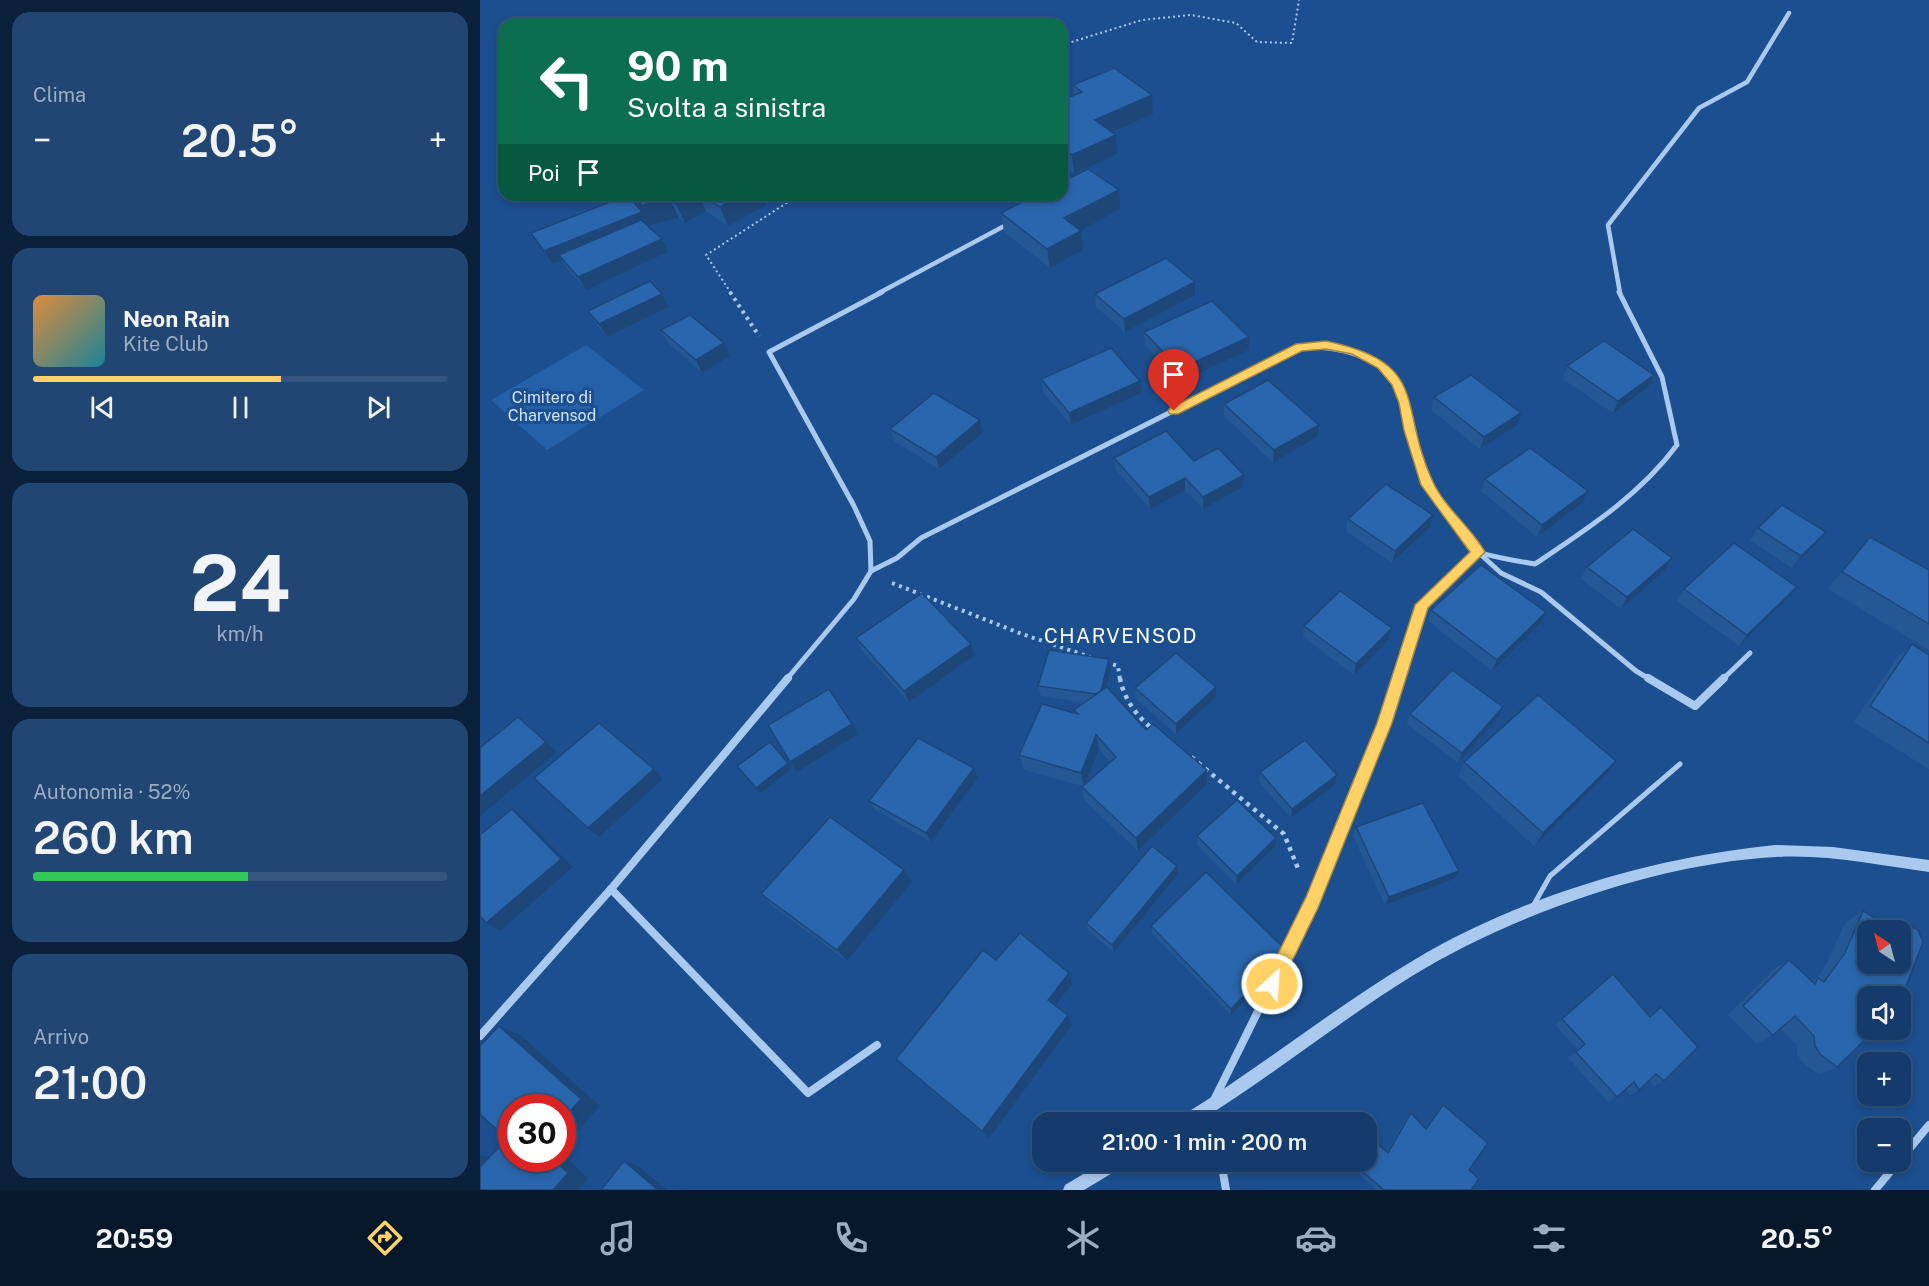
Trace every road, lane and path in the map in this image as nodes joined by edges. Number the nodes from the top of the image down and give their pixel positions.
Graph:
1 (1299, 0) edge
2 (1789, 13) dead end
3 (1068, 43) edge
4 (790, 201) edge
5 (1017, 219) edge
6 (769, 352) junction
7 (1478, 552) junction
8 (871, 571) junction
9 (1750, 653) dead end
10 (1162, 735) edge
11 (1187, 754) edge
12 (1680, 764) dead end
13 (1929, 866) edge
14 (611, 889) junction
15 (1312, 902) junction
16 (1528, 913) junction
17 (480, 1036) edge
18 (877, 1045) dead end
19 (1210, 1107) junction
20 (1202, 1112) edge
21 (1211, 1112) edge
22 (1929, 1125) edge
23 (1911, 1147) edge
24 (1100, 1172) edge
25 (1223, 1172) edge
26 (1890, 1172) edge
27 (1070, 1190) edge
28 (1226, 1190) edge
29 (1875, 1190) edge

1 - 3 path
2 - 7 street
4 - 6 path
5 - 6 street
6 - 8 street
7 - 8 street
7 - 9 street
7 - 15 street
8 - 10 path
8 - 14 street
11 - 15 path
12 - 16 lane
13 - 16 street
14 - 17 street
14 - 18 street
15 - 19 street
16 - 19 street
19 - 20 street
19 - 21 street
22 - 23 street
24 - 27 street
25 - 28 street
26 - 29 street

